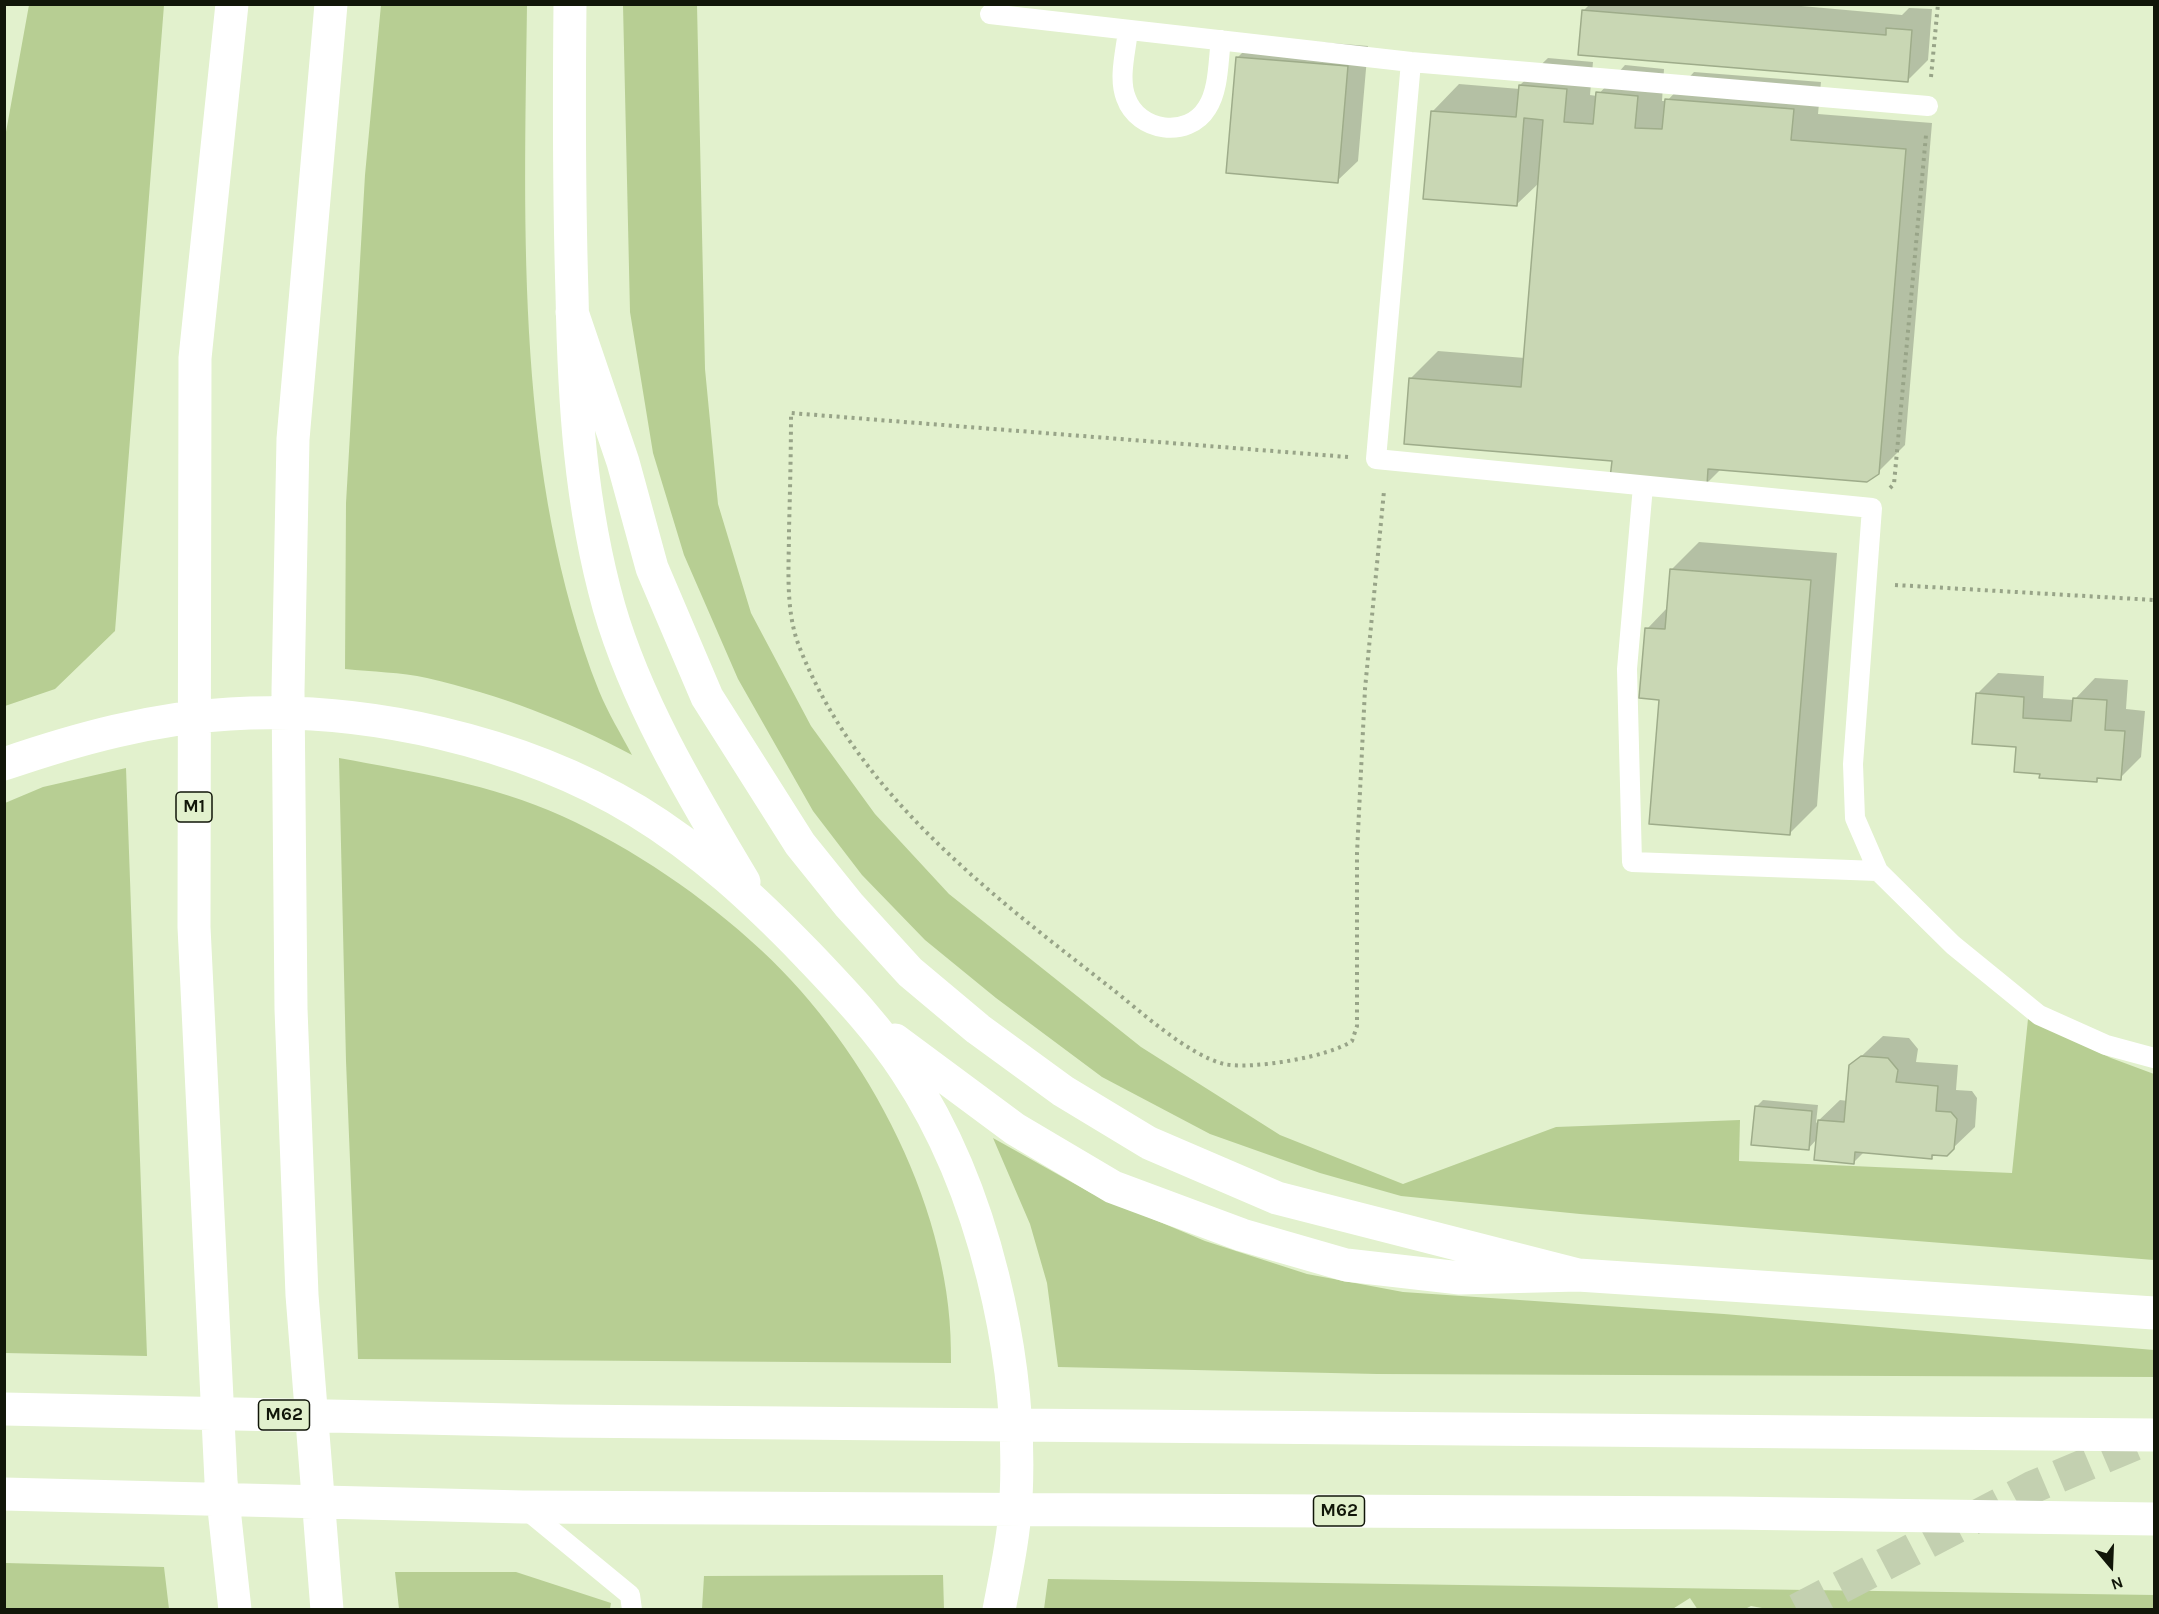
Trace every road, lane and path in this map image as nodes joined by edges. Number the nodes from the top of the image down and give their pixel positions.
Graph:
1 (232, 4) edge
2 (331, 4) edge
3 (570, 4) edge
4 (1938, 4) edge
5 (990, 14) dead end
6 (1128, 30) junction
7 (1221, 40) junction
8 (1411, 62) junction
9 (1928, 106) junction
10 (572, 312) junction
11 (1382, 460) junction
12 (1643, 486) junction
13 (1872, 508) junction
14 (1866, 583) junction
15 (2154, 600) edge
16 (4, 764) edge
17 (1878, 871) junction
18 (755, 899) junction
19 (872, 1023) junction
20 (2154, 1058) edge
21 (1578, 1275) junction
22 (2154, 1313) edge
23 (6, 1409) edge
24 (2154, 1436) edge
25 (5, 1494) edge
26 (523, 1507) junction
27 (2154, 1519) edge
28 (235, 1610) edge
29 (327, 1610) edge
30 (632, 1610) edge
31 (999, 1610) edge

1 - 28 highway, M1
2 - 29 highway
3 - 10 highway
4 - 9 path
5 - 6 lane
6 - 7 lane
6 - 7 lane
7 - 8 lane
8 - 9 lane
8 - 11 lane
9 - 13 path
10 - 18 highway
10 - 21 highway
11 - 11 path
11 - 12 lane
12 - 13 lane
12 - 17 lane
13 - 14 lane
14 - 15 path
14 - 17 lane
16 - 18 highway
17 - 20 lane
18 - 19 highway
19 - 21 highway
19 - 31 highway
21 - 22 highway
23 - 24 highway, M62
25 - 26 highway, M62
26 - 27 highway, M62
26 - 30 lane

